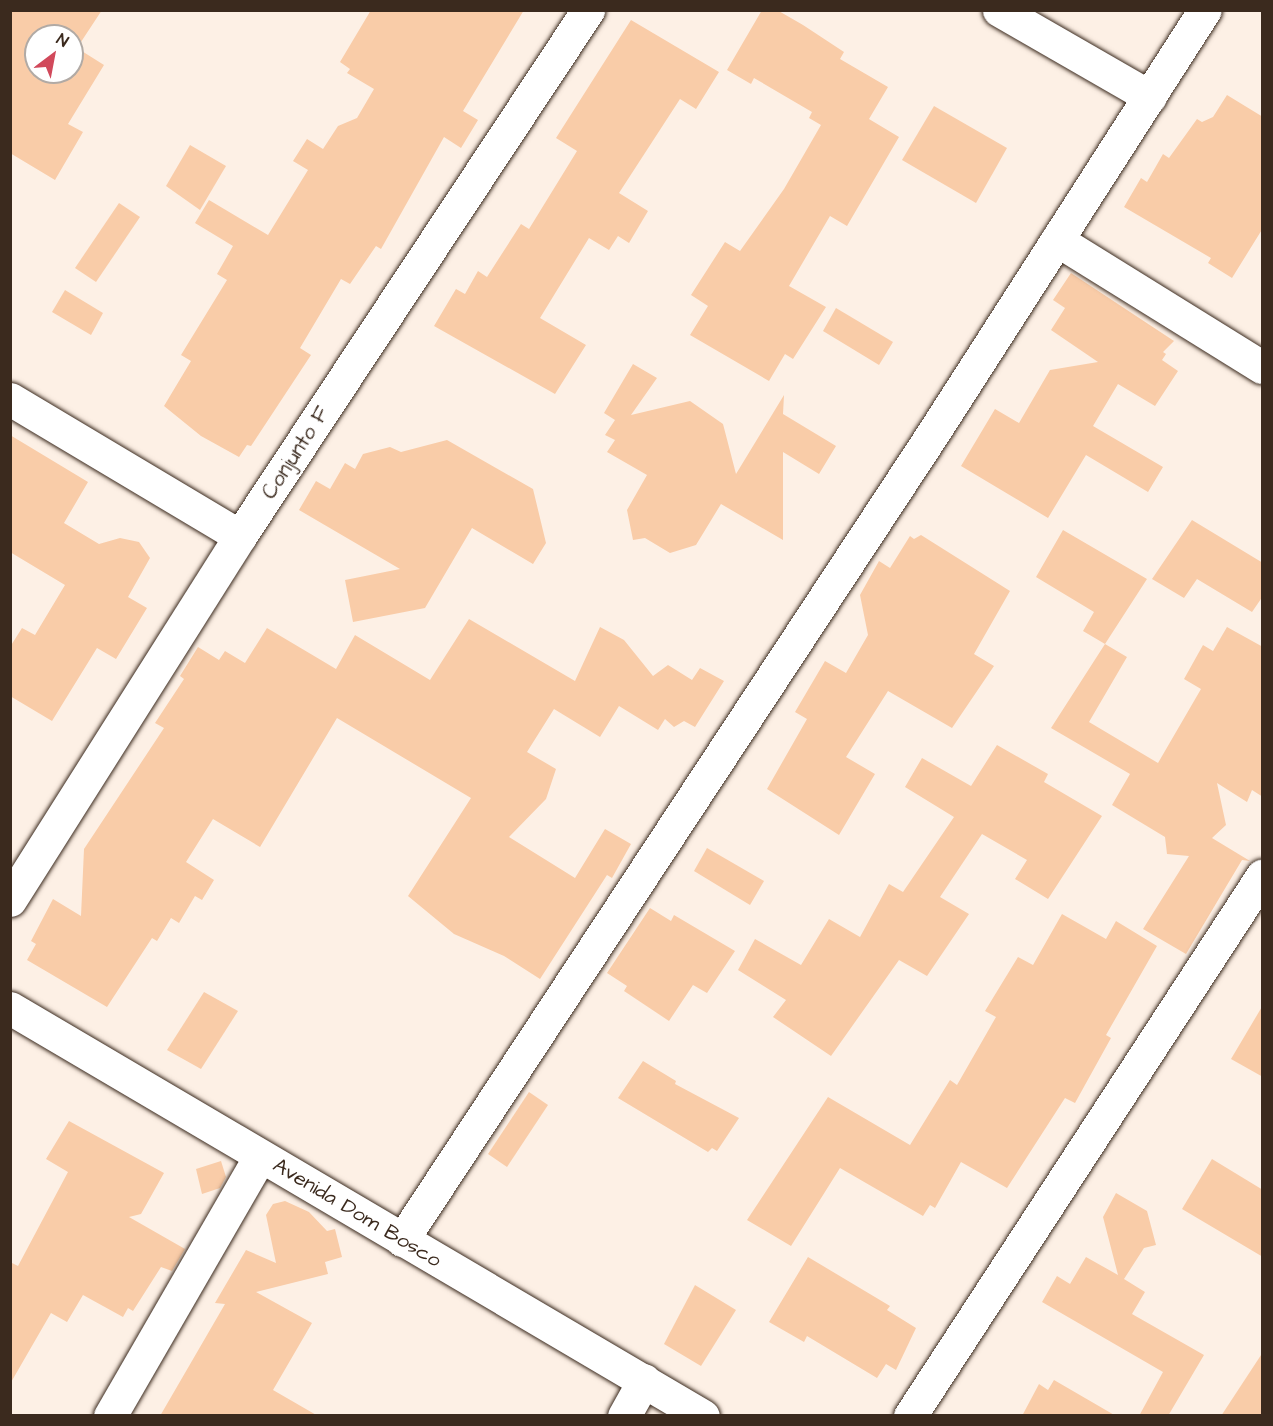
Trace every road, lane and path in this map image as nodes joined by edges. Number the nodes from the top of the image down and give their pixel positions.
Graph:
1 (588, 10) edge
2 (999, 10) edge
3 (1205, 10) edge
4 (1150, 97) junction
5 (1057, 240) junction
6 (1263, 367) edge
7 (10, 399) edge
8 (240, 536) junction
9 (1263, 876) edge
10 (10, 900) edge
11 (10, 1008) edge
12 (260, 1156) junction
13 (402, 1240) junction
14 (644, 1380) junction
15 (110, 1416) edge
16 (624, 1416) edge
17 (704, 1416) edge
18 (910, 1416) edge

1 - 8 street, Conjunto F
2 - 4 street
3 - 4 street
4 - 5 street
5 - 6 street
5 - 13 street
7 - 8 street
8 - 10 street, Conjunto F
9 - 18 street
11 - 12 street, Avenida Dom Bosco
12 - 13 street, Avenida Dom Bosco
12 - 15 street
13 - 14 street, Avenida Dom Bosco
14 - 16 street
14 - 17 street, Avenida Dom Bosco

